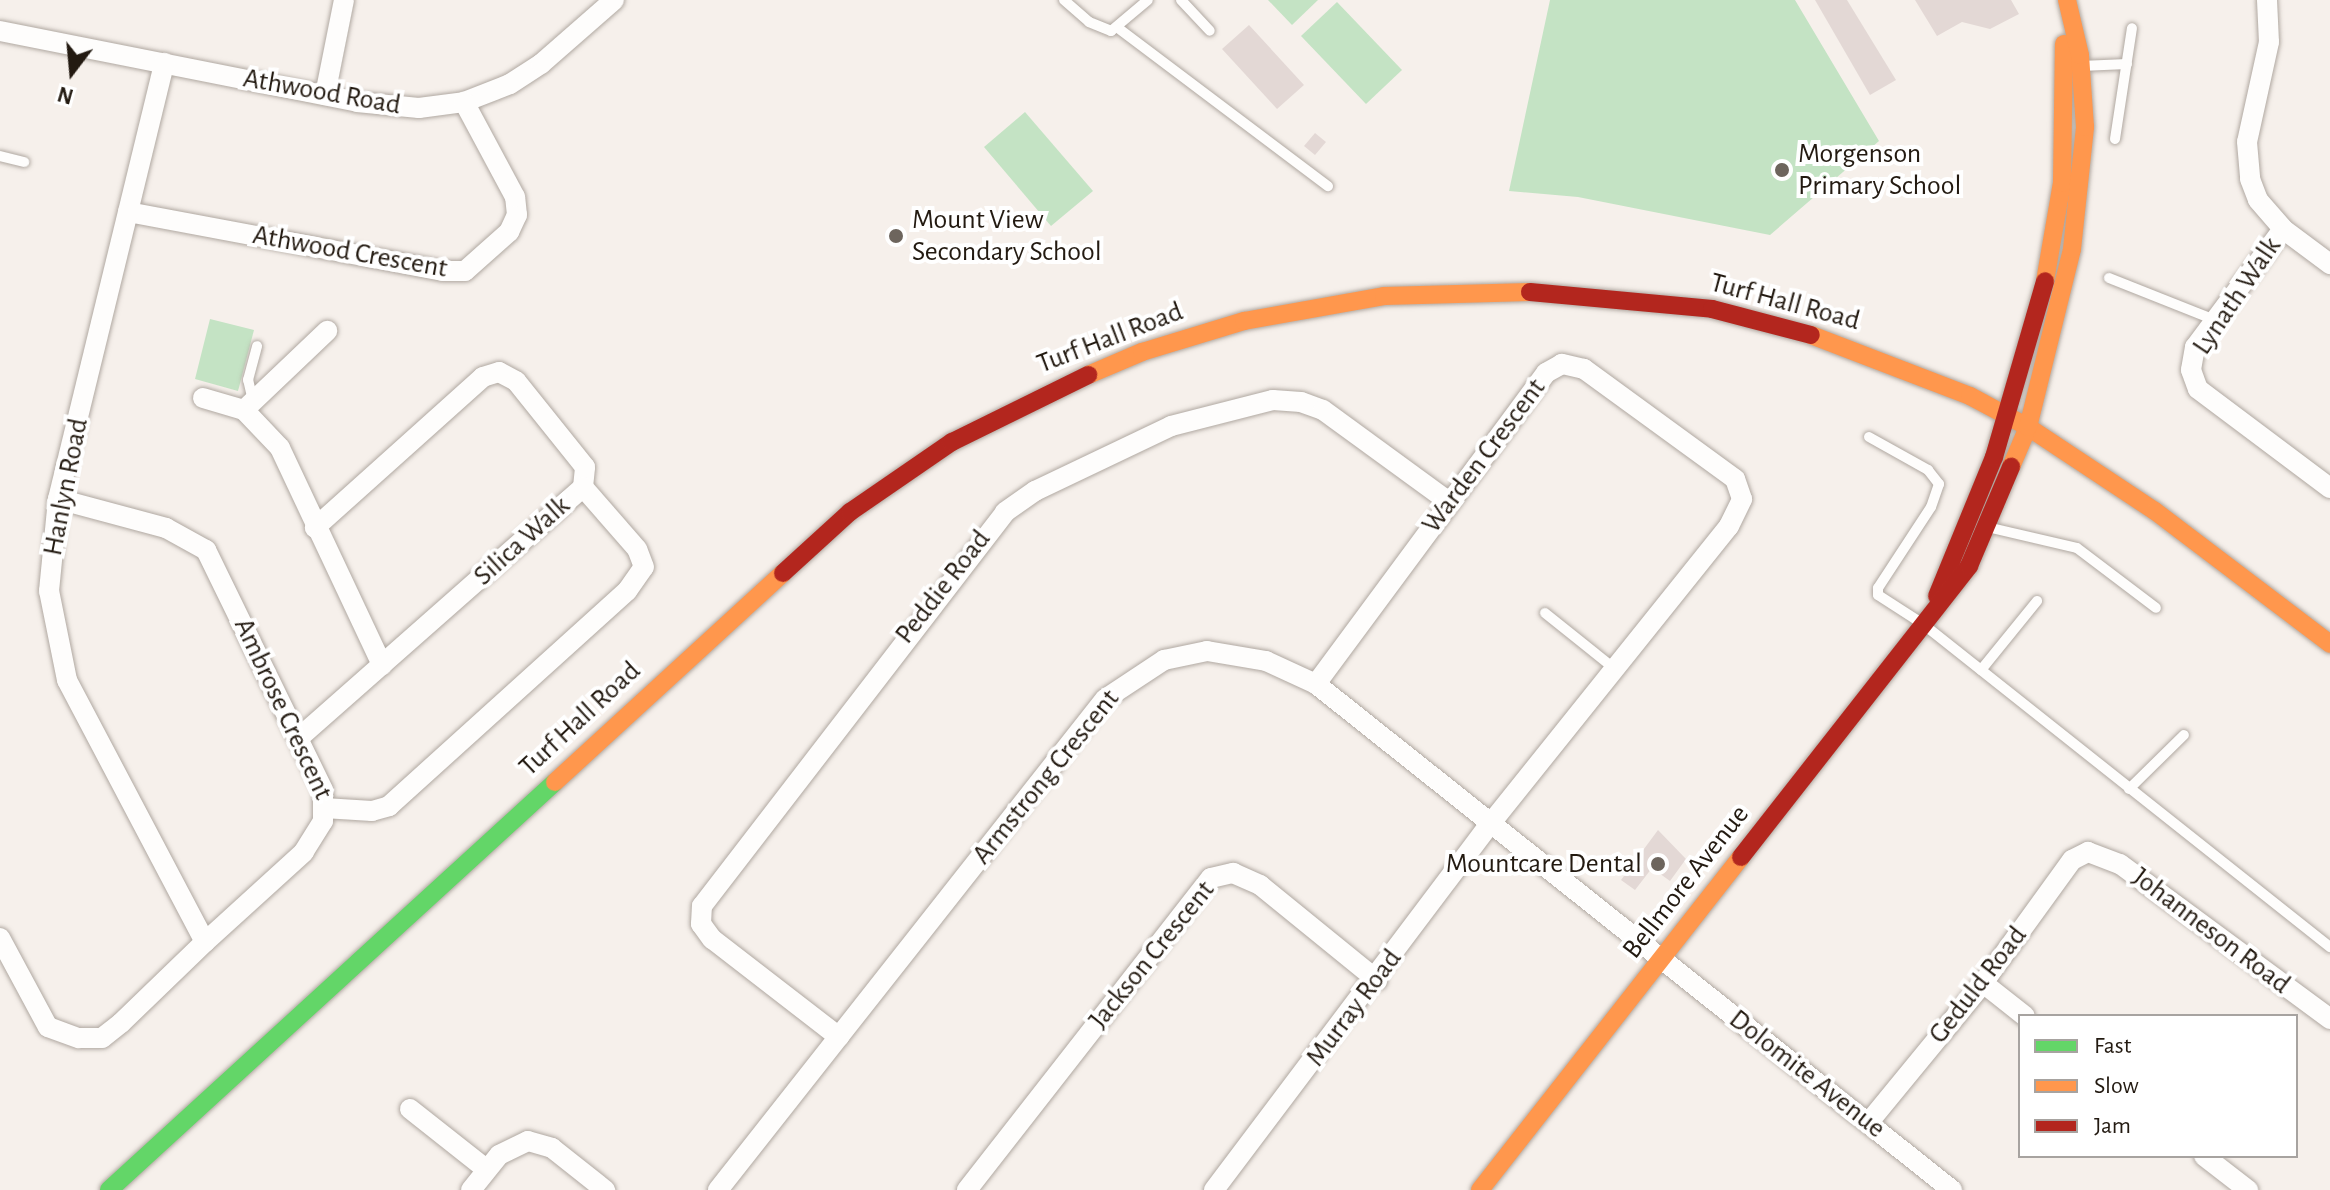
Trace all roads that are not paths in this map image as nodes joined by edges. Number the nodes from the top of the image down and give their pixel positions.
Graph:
1 (344, 0) edge
2 (614, 0) edge
3 (1064, 0) edge
4 (1148, 0) edge
5 (1181, 0) edge
6 (2065, 0) edge
7 (2267, 0) edge
8 (1118, 28) junction
9 (2132, 28) dead end
10 (0, 31) edge
11 (1210, 31) dead end
12 (164, 63) junction
13 (2127, 64) junction
14 (2081, 66) junction
15 (325, 95) junction
16 (464, 102) junction
17 (2115, 139) dead end
18 (0, 156) edge
19 (24, 162) dead end
20 (1328, 186) dead end
21 (128, 212) junction
22 (2283, 229) junction
23 (2330, 264) edge
24 (2109, 278) dead end
25 (2215, 320) junction
26 (327, 331) dead end
27 (257, 346) dead end
28 (203, 398) dead end
29 (248, 406) junction
30 (2008, 417) junction
31 (2028, 427) junction
32 (1869, 437) dead end
33 (583, 487) junction
34 (2330, 488) edge
35 (58, 499) junction
36 (1448, 501) junction
37 (1987, 527) junction
38 (315, 528) junction
39 (2037, 601) dead end
40 (1934, 608) junction
41 (2156, 608) dead end
42 (1545, 613) dead end
43 (1923, 624) junction
44 (2330, 644) edge
45 (382, 665) junction
46 (1615, 669) junction
47 (1981, 670) junction
48 (1316, 684) junction
49 (2184, 735) dead end
50 (301, 736) junction
51 (2129, 789) junction
52 (324, 808) junction
53 (1491, 823) junction
54 (2088, 852) joint
55 (0, 938) edge
56 (205, 942) junction
57 (2330, 947) edge
58 (1662, 958) junction
59 (1377, 980) junction
60 (1983, 983) junction
61 (2022, 1014) edge
62 (2330, 1019) edge
63 (839, 1037) junction
64 (410, 1109) dead end
65 (1869, 1122) junction
66 (2207, 1158) edge
67 (486, 1169) junction
68 (109, 1190) edge
69 (471, 1190) edge
70 (605, 1190) edge
71 (718, 1190) edge
72 (967, 1190) edge
73 (1214, 1190) edge
74 (1480, 1190) edge
75 (1952, 1190) edge
76 (2248, 1190) edge

1 - 15 street
2 - 16 street, Athwood Road
3 - 8 lane
4 - 8 lane
5 - 11 lane
6 - 14 main road, Bellmore Avenue
6 - 30 main road, Bellmore Avenue
7 - 22 street
8 - 20 lane
9 - 13 lane
10 - 12 street, Athwood Road
12 - 15 street, Athwood Road
12 - 21 street, Hanlyn Road
13 - 14 lane
13 - 17 lane
14 - 31 main road, Bellmore Avenue
15 - 16 street, Athwood Road
16 - 21 street, Athwood Crescent
18 - 19 lane
21 - 35 street, Hanlyn Road
22 - 23 street
22 - 25 street, Lynath Walk
24 - 25 lane
25 - 34 street, Lynath Walk
26 - 29 street
27 - 29 lane
28 - 29 street
29 - 38 street
30 - 31 main road, Turf Hall Road
30 - 40 main road, Bellmore Avenue
30 - 68 main road, Turf Hall Road
31 - 37 main road, Bellmore Avenue
31 - 44 main road, Turf Hall Road
32 - 43 lane
33 - 38 street, Silica Walk
33 - 45 street, Silica Walk
33 - 52 street, Ambrose Crescent
35 - 50 street, Ambrose Crescent
35 - 56 street, Hanlyn Road
36 - 46 street, Warden Crescent
36 - 48 street, Warden Crescent
36 - 63 street, Peddie Road
37 - 40 main road, Bellmore Avenue
37 - 41 lane
38 - 45 street
39 - 47 lane
40 - 43 main road, Bellmore Avenue
42 - 46 lane
43 - 47 lane
43 - 58 main road, Bellmore Avenue
45 - 50 street, Silica Walk
46 - 53 street, Warden Crescent
47 - 51 lane
48 - 53 street, Armstrong Crescent
48 - 63 street, Armstrong Crescent
49 - 51 lane
50 - 52 street, Ambrose Crescent
51 - 57 lane
52 - 56 street
53 - 58 street, Armstrong Crescent
53 - 59 street, Murray Road
54 - 60 street, Geduld Road
54 - 62 street, Johanneson Road
55 - 56 street
58 - 65 street, Dolomite Avenue
58 - 74 main road, Bellmore Avenue
59 - 72 street, Jackson Crescent
59 - 73 street, Murray Road
60 - 61 street
60 - 65 street, Geduld Road
63 - 71 street, Armstrong Crescent
64 - 67 street
65 - 75 street, Dolomite Avenue
66 - 76 street
67 - 69 street
67 - 70 street

